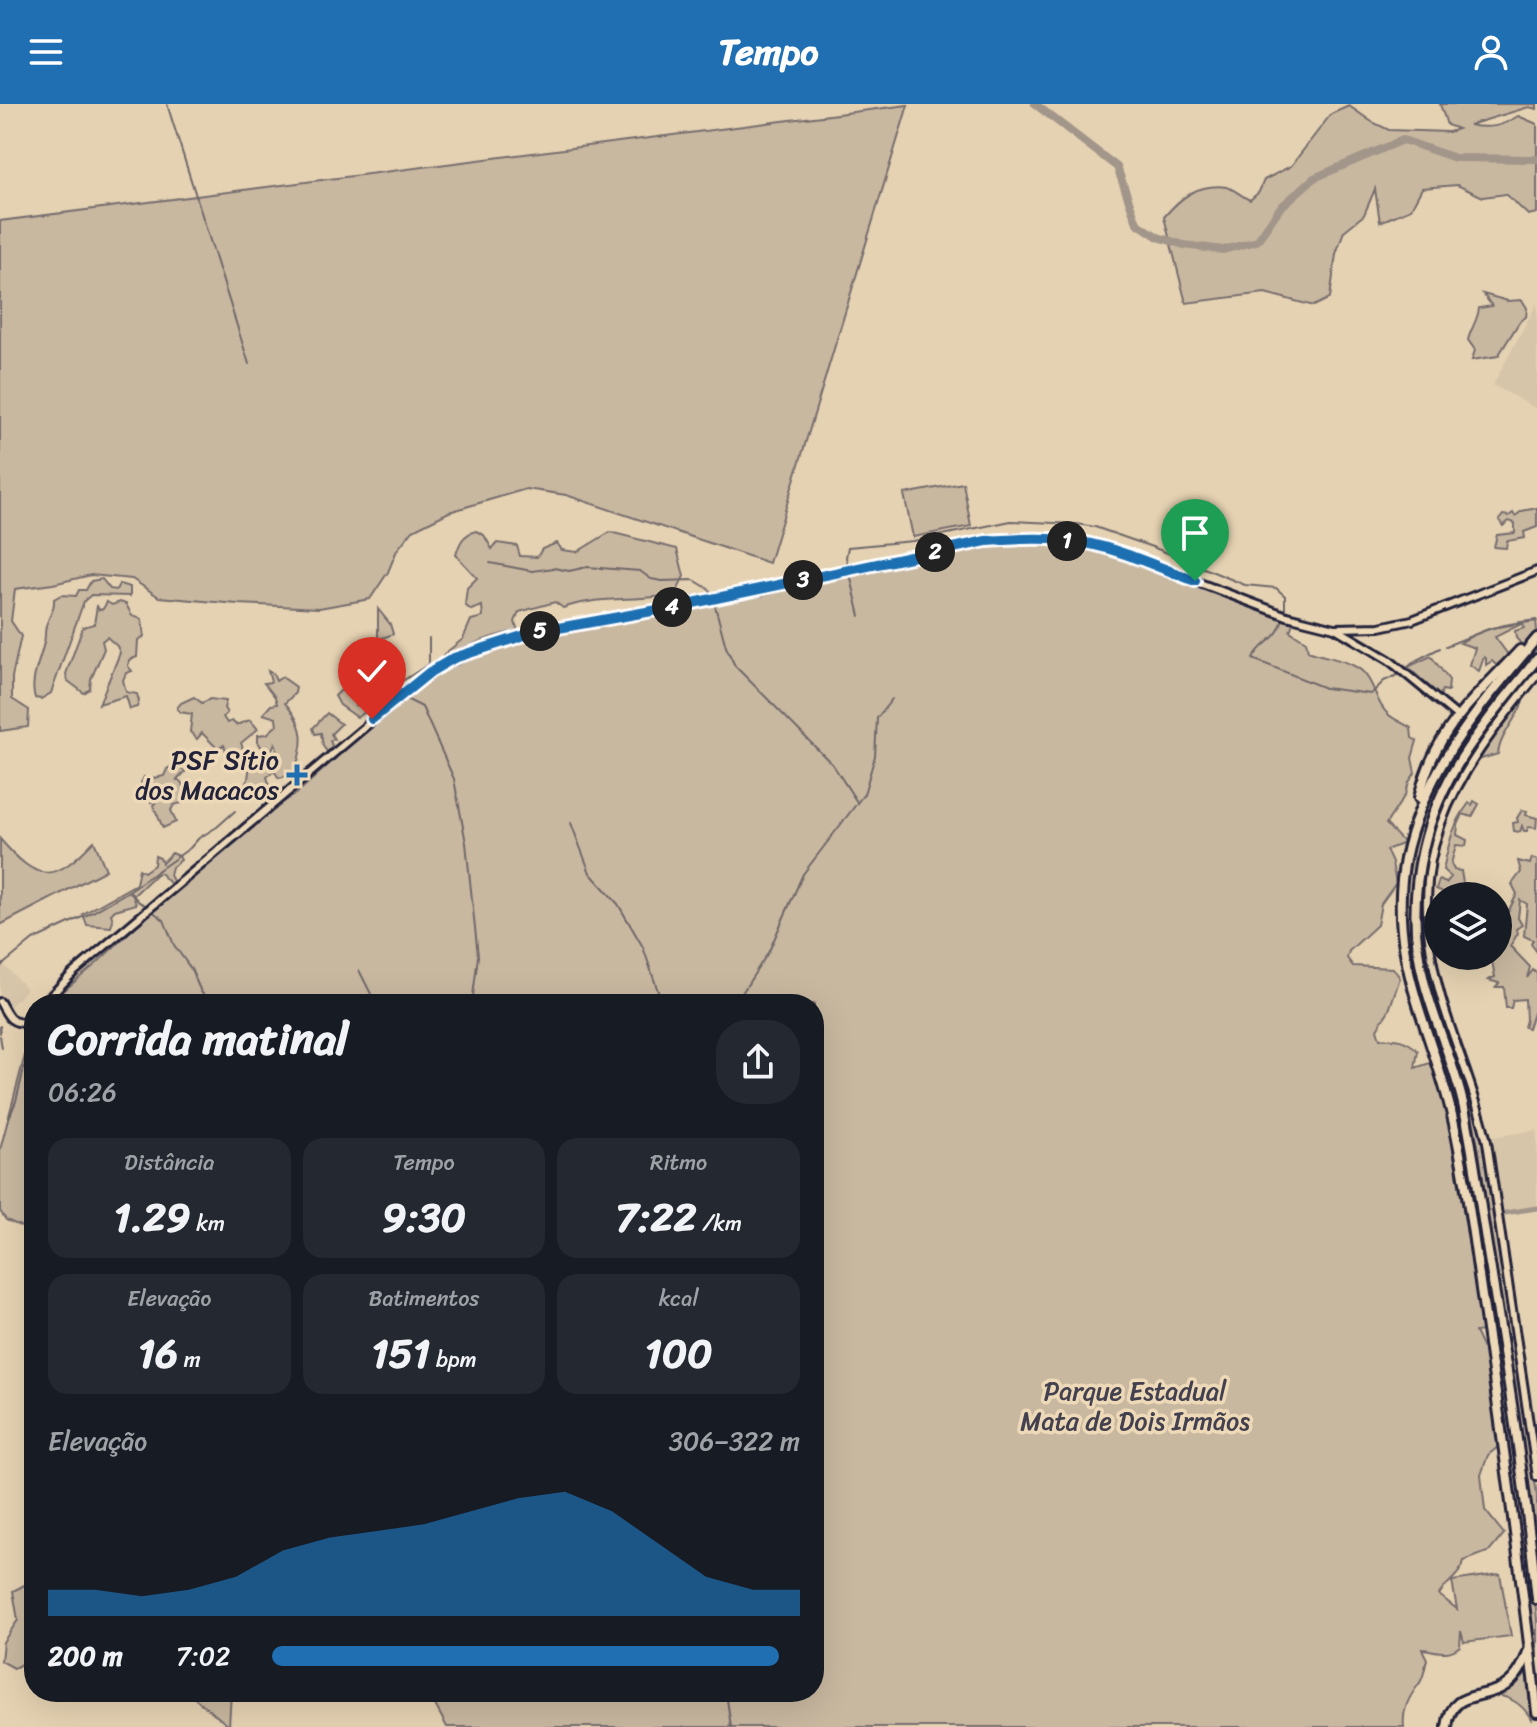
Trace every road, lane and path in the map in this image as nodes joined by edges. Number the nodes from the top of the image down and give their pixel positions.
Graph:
1 (1537, 571) edge
2 (1335, 628) junction
3 (1537, 635) edge
4 (1537, 659) edge
5 (1537, 675) edge
6 (1457, 716) junction
7 (1416, 822) junction
8 (53, 994) edge
9 (0, 1002) edge
10 (24, 1022) edge
11 (1537, 1477) edge
12 (1537, 1599) edge
13 (1529, 1644) junction
14 (1537, 1712) edge
15 (1447, 1727) edge

1 - 2 main road
2 - 6 main road
2 - 8 main road
3 - 6 highway
3 - 7 highway
4 - 12 highway
5 - 11 main road
6 - 7 highway
7 - 13 highway
9 - 10 main road
13 - 14 highway
13 - 15 highway

